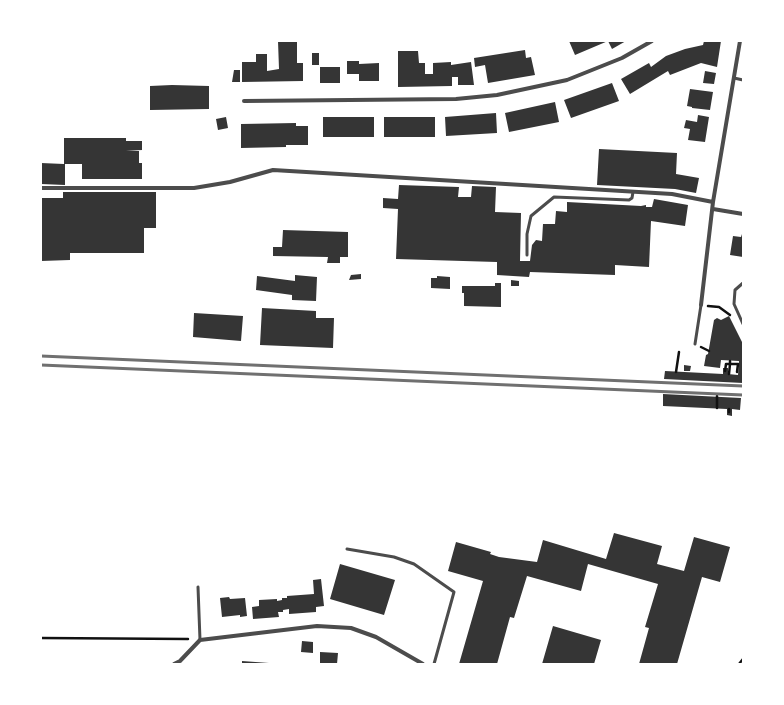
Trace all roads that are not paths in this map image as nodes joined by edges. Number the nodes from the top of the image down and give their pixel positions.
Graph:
1 (652, 41) edge
2 (740, 41) edge
3 (734, 78) junction
4 (743, 80) edge
5 (244, 101) dead end
6 (41, 188) edge
7 (632, 192) junction
8 (714, 202) junction
9 (713, 209) junction
10 (743, 214) edge
11 (527, 255) dead end
12 (743, 283) edge
13 (701, 305) joint
14 (743, 324) edge
15 (695, 344) dead end
16 (347, 548) dead end
17 (198, 587) dead end
18 (200, 640) junction
19 (174, 664) edge
20 (423, 664) edge
21 (434, 664) edge

1 - 5 street
2 - 3 street
3 - 4 lane
3 - 8 street
6 - 7 street
7 - 8 street
7 - 11 lane
8 - 9 street
9 - 10 street
9 - 13 street
12 - 14 lane
13 - 15 lane
16 - 21 lane
17 - 18 lane
18 - 19 street
18 - 20 street

